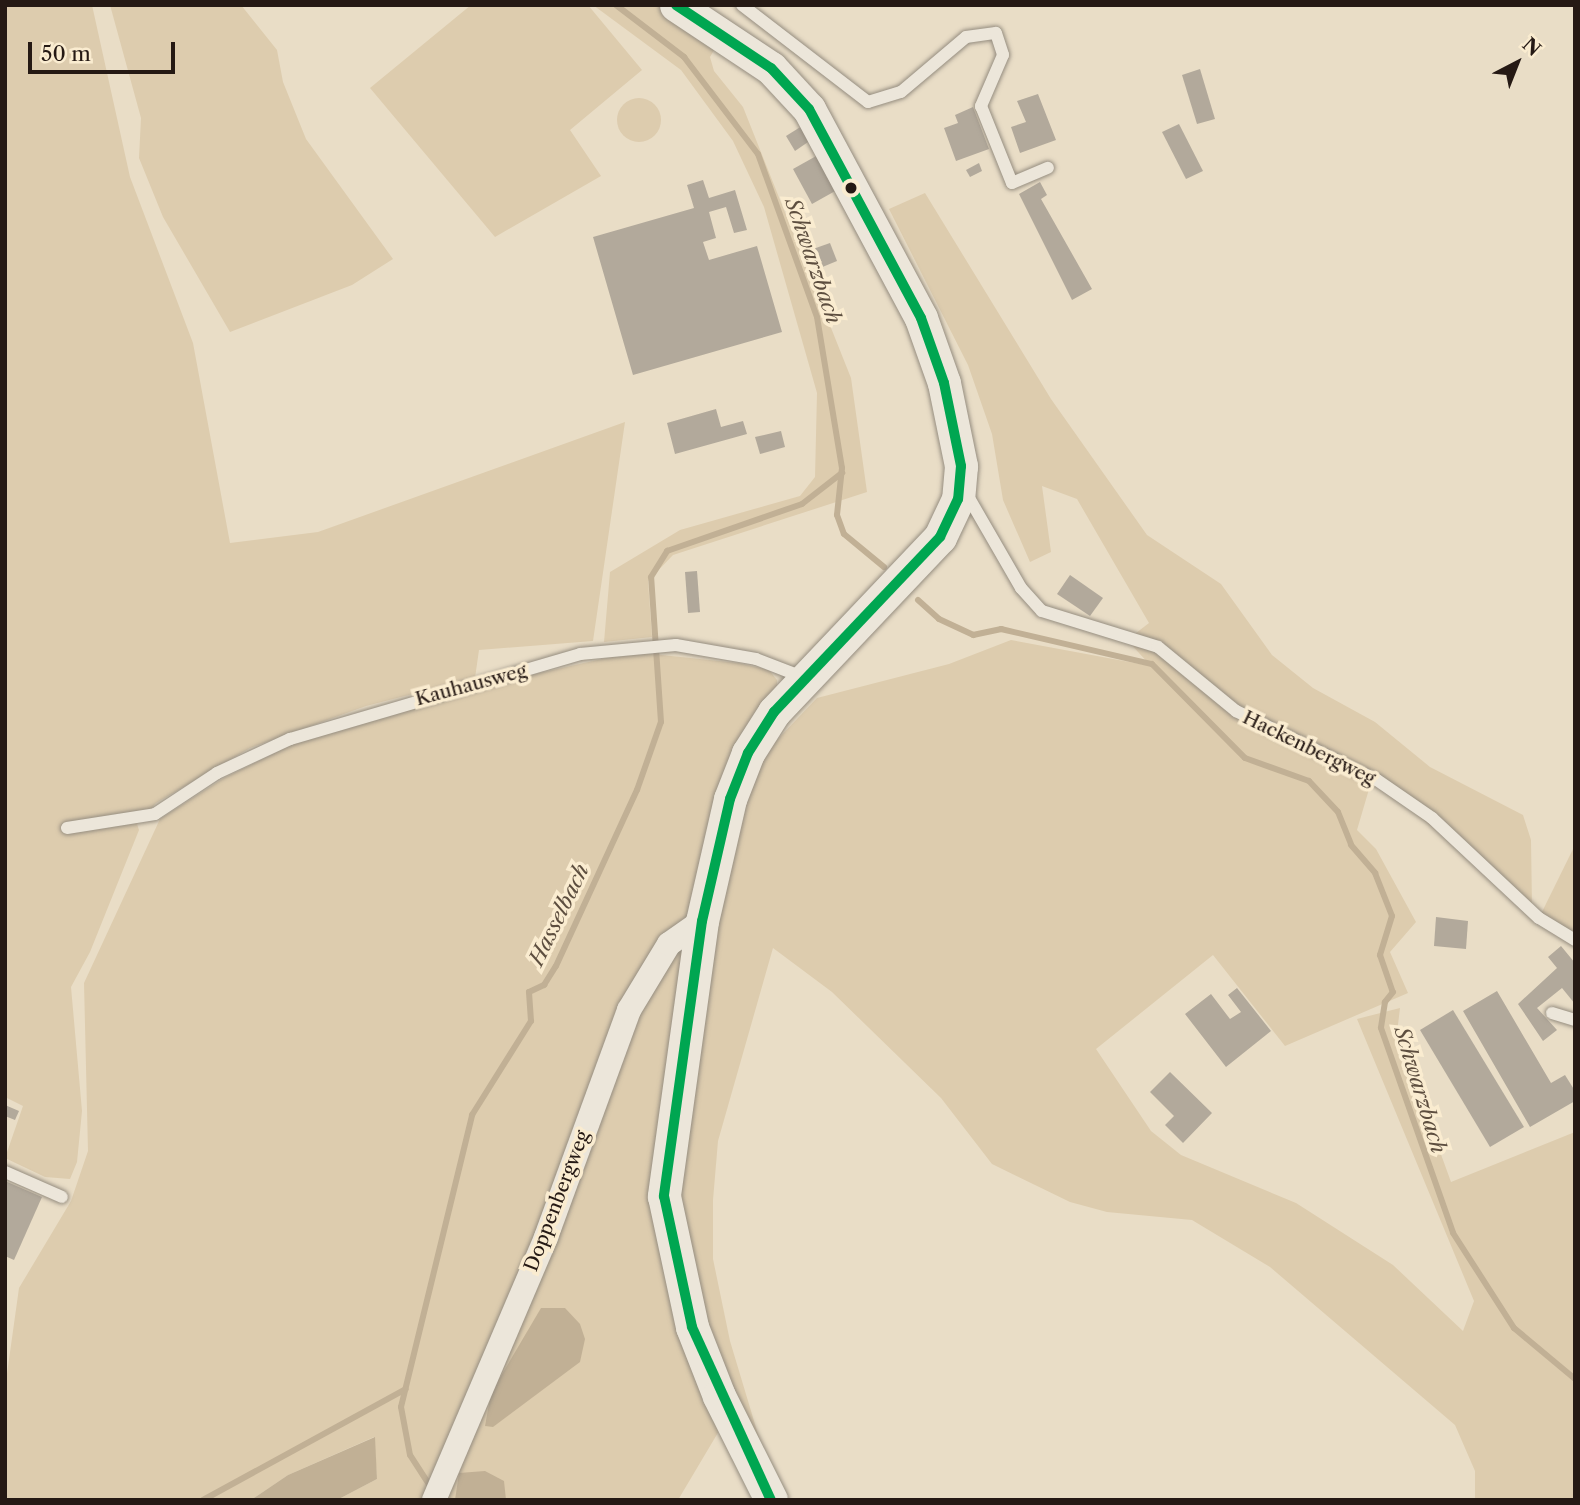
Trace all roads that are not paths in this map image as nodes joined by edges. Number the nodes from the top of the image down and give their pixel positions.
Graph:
1 (676, 5) edge
2 (742, 5) edge
3 (1048, 168) dead end
4 (960, 485) junction
5 (805, 678) junction
6 (67, 828) dead end
7 (702, 921) junction
8 (1575, 940) edge
9 (1552, 1013) dead end
10 (1575, 1020) edge
11 (5, 1172) edge
12 (62, 1197) dead end
13 (434, 1499) edge
14 (771, 1500) edge

1 - 4 main road
2 - 3 lane
4 - 5 main road
4 - 8 lane, Hackenbergweg
5 - 6 lane, Kauhausweg
5 - 7 main road
7 - 13 street, Doppenbergweg
7 - 14 main road
9 - 10 lane
11 - 12 lane

